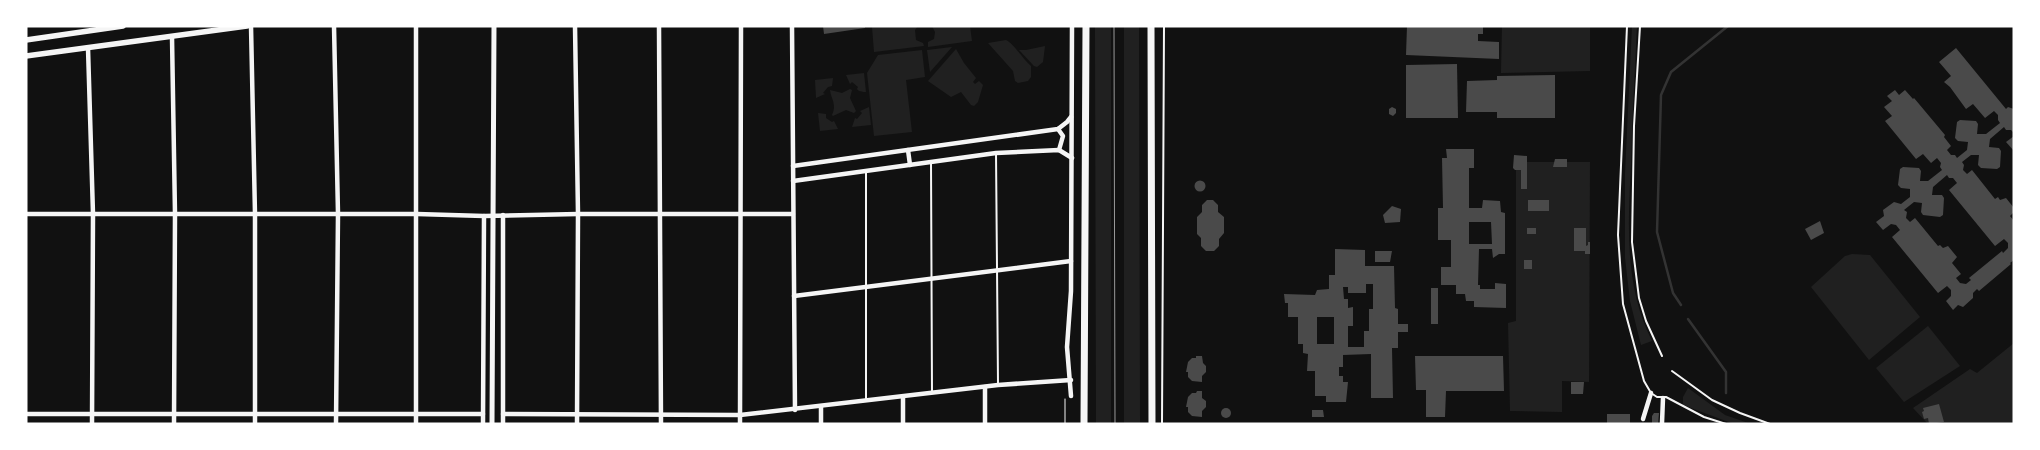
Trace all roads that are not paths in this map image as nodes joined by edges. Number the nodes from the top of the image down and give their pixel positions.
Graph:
1 (123, 26) edge
2 (249, 26) edge
3 (334, 26) edge
4 (416, 26) edge
5 (494, 26) edge
6 (575, 26) edge
7 (660, 26) edge
8 (740, 26) edge
9 (792, 26) edge
10 (1072, 26) edge
11 (1086, 26) edge
12 (1151, 26) edge
13 (1164, 26) edge
14 (1627, 26) edge
15 (1640, 26) edge
16 (172, 37) junction
17 (26, 40) edge
18 (88, 48) junction
19 (26, 56) edge
20 (1071, 116) junction
21 (1058, 128) junction
22 (908, 150) junction
23 (1059, 150) junction
24 (996, 153) junction
25 (1072, 158) junction
26 (931, 162) junction
27 (910, 165) junction
28 (793, 166) junction
29 (866, 172) junction
30 (793, 181) junction
31 (26, 214) edge
32 (93, 214) junction
33 (175, 214) junction
34 (256, 214) junction
35 (338, 214) junction
36 (417, 214) junction
37 (578, 214) junction
38 (661, 214) junction
39 (740, 214) junction
40 (793, 214) junction
41 (503, 215) junction
42 (484, 216) junction
43 (493, 216) junction
44 (1071, 261) junction
45 (997, 270) junction
46 (932, 279) junction
47 (866, 287) junction
48 (794, 296) junction
49 (1662, 356) dead end
50 (1672, 371) dead end
51 (1071, 380) junction
52 (998, 385) junction
53 (985, 387) junction
54 (932, 393) junction
55 (1651, 393) junction
56 (1071, 396) dead end
57 (903, 397) junction
58 (1665, 397) junction
59 (866, 402) junction
60 (821, 407) junction
61 (795, 410) junction
62 (26, 414) edge
63 (92, 414) junction
64 (174, 414) junction
65 (255, 414) junction
66 (336, 414) junction
67 (416, 414) junction
68 (483, 414) junction
69 (503, 414) junction
70 (578, 414) junction
71 (661, 415) junction
72 (740, 416) junction
73 (1643, 419) dead end
74 (1662, 423) edge
75 (92, 424) edge
76 (174, 424) edge
77 (255, 424) edge
78 (336, 424) edge
79 (416, 424) edge
80 (483, 424) edge
81 (492, 424) edge
82 (503, 424) edge
83 (578, 424) edge
84 (661, 424) edge
85 (740, 424) edge
86 (821, 424) edge
87 (903, 424) edge
88 (985, 424) edge
89 (1082, 424) edge
90 (1152, 424) edge
91 (1162, 424) edge
92 (1726, 424) edge
93 (1770, 424) edge

1 - 17 main road
2 - 16 main road
2 - 34 street
3 - 35 street
4 - 36 street
5 - 43 street
6 - 37 street
7 - 38 street
8 - 39 street
9 - 28 street
10 - 20 street
11 - 89 highway
12 - 90 highway
13 - 91 lane
14 - 55 lane
15 - 49 lane
16 - 18 main road
16 - 33 street
18 - 19 main road
18 - 32 street
20 - 21 street
20 - 25 street
21 - 22 street
21 - 23 street
22 - 27 street
22 - 28 street
23 - 24 street
23 - 25 street
24 - 26 street
24 - 45 lane
25 - 44 street
26 - 27 street
26 - 46 lane
27 - 29 street
28 - 30 street
29 - 30 street
29 - 47 lane
30 - 40 street
31 - 32 street
32 - 33 street
32 - 63 street
33 - 34 street
33 - 64 street
34 - 35 street
34 - 65 street
35 - 36 street
35 - 66 street
36 - 42 street
36 - 67 street
37 - 38 street
37 - 41 street
37 - 70 street
38 - 39 street
38 - 71 street
39 - 40 street
39 - 72 street
40 - 48 street
41 - 43 street
41 - 69 street
42 - 43 street
42 - 68 street
43 - 81 street
44 - 45 street
44 - 51 street
45 - 46 street
45 - 52 lane
46 - 47 street
46 - 54 lane
47 - 48 street
47 - 59 lane
48 - 61 street
50 - 93 lane
51 - 52 street
51 - 56 street
52 - 53 street
53 - 54 street
53 - 88 street
54 - 57 street
55 - 58 lane
55 - 73 street
57 - 59 street
57 - 87 street
58 - 74 street
58 - 92 lane
59 - 60 street
60 - 61 street
60 - 86 street
61 - 72 street
62 - 63 street
63 - 64 street
63 - 75 street
64 - 65 street
64 - 76 street
65 - 66 street
65 - 77 street
66 - 67 street
66 - 78 street
67 - 68 street
67 - 79 street
68 - 80 street
69 - 70 street
69 - 82 street
70 - 71 street
70 - 83 street
71 - 72 street
71 - 84 street
72 - 85 street

